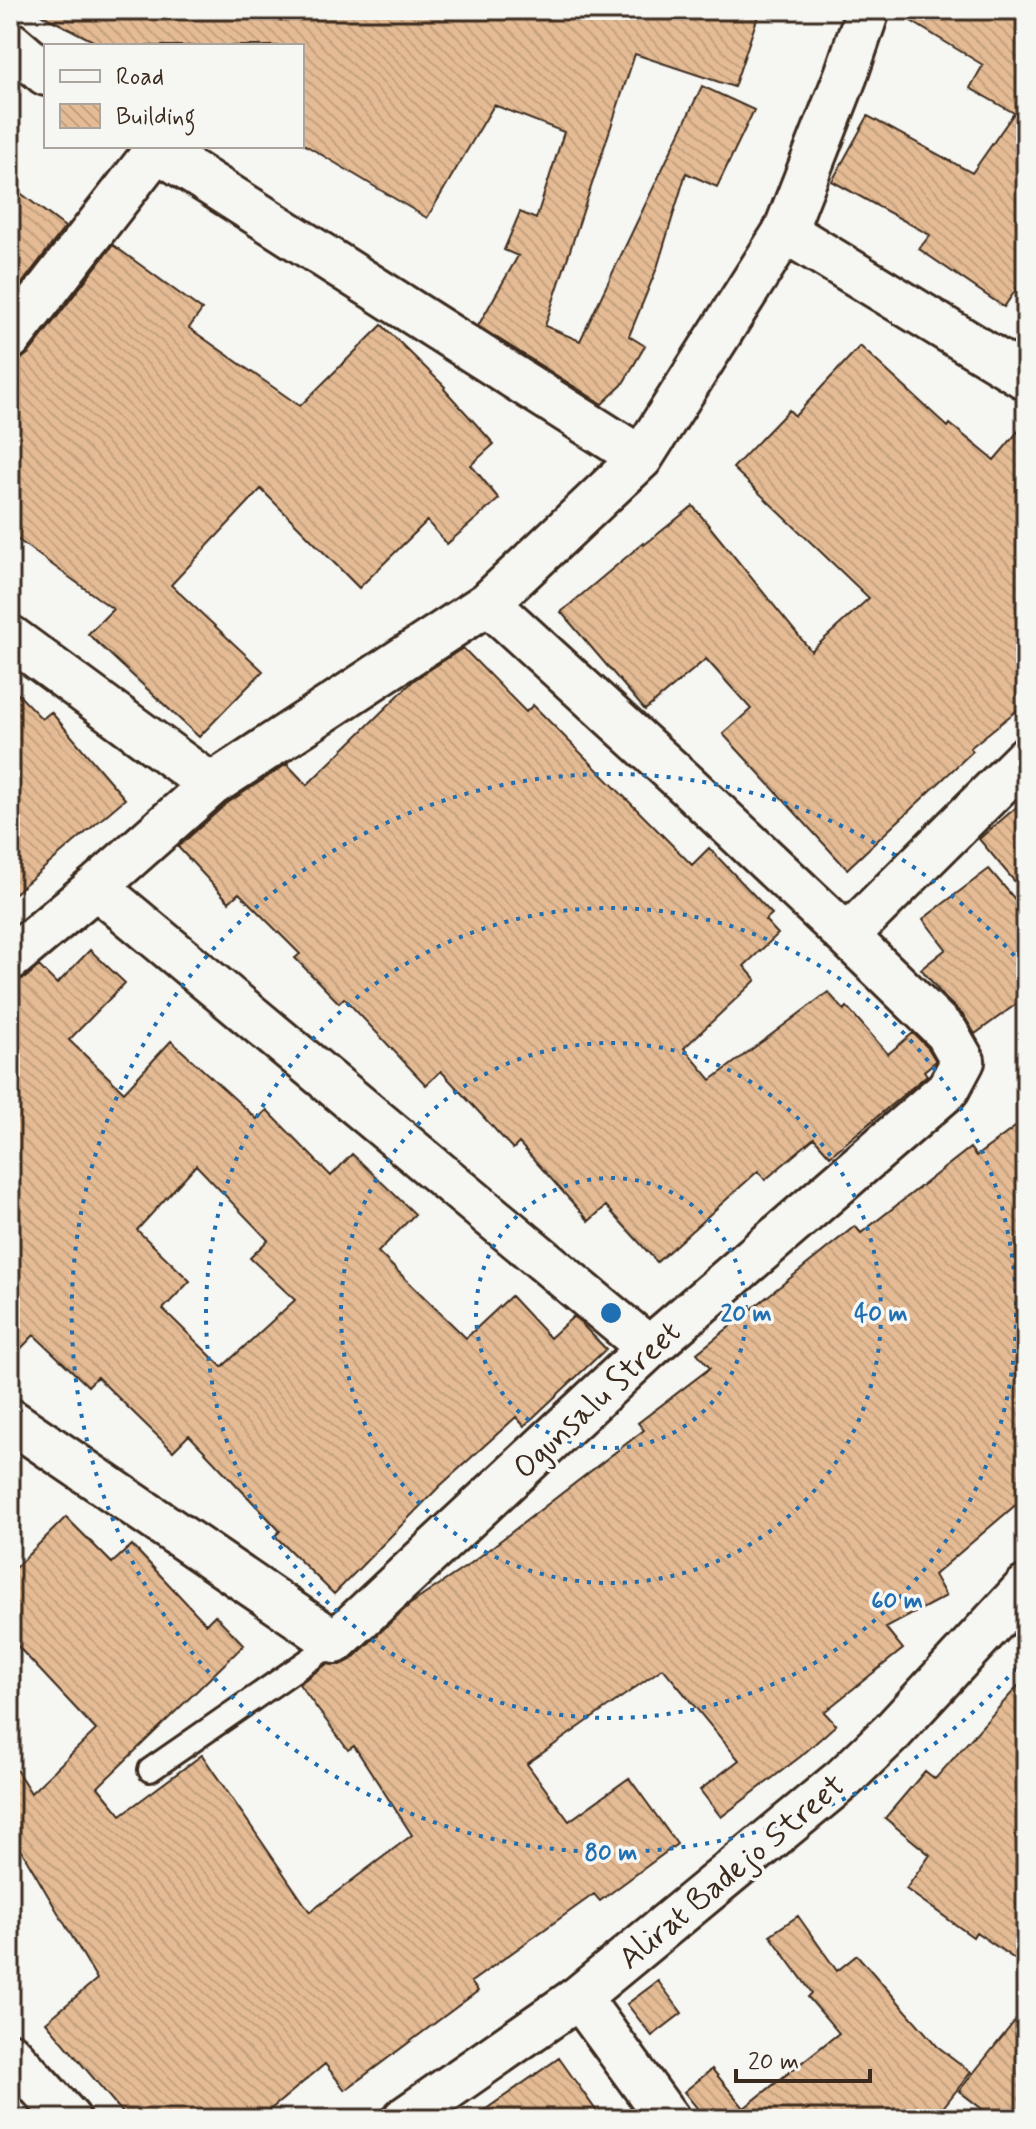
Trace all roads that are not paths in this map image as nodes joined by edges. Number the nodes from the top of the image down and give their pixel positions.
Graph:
1 (868, 10) edge
2 (10, 43) edge
3 (44, 72) edge
4 (154, 148) edge
5 (785, 231) junction
6 (10, 338) edge
7 (1026, 378) edge
8 (641, 458) junction
9 (488, 603) junction
10 (10, 637) edge
11 (1026, 758) edge
12 (211, 785) junction
13 (96, 887) junction
14 (847, 936) junction
15 (10, 959) edge
16 (649, 1348) junction
17 (10, 1420) edge
18 (1026, 1587) edge
19 (335, 1642) junction
20 (150, 1770) dead end
21 (579, 1997) junction
22 (10, 2054) edge
23 (69, 2119) edge
24 (404, 2119) edge
25 (668, 2119) edge

1 - 5 street
2 - 3 street
4 - 6 street
4 - 8 street
5 - 7 street
5 - 8 street
8 - 9 street
9 - 12 street
9 - 14 street
10 - 12 street
11 - 14 street
12 - 13 street
13 - 15 street
13 - 16 street
14 - 16 street, Ogunsalu Street
16 - 19 street, Ogunsalu Street
17 - 19 street
18 - 21 street, Alirat Badejo Street
19 - 20 lane
21 - 24 street, Alirat Badejo Street
21 - 25 street
22 - 23 street

